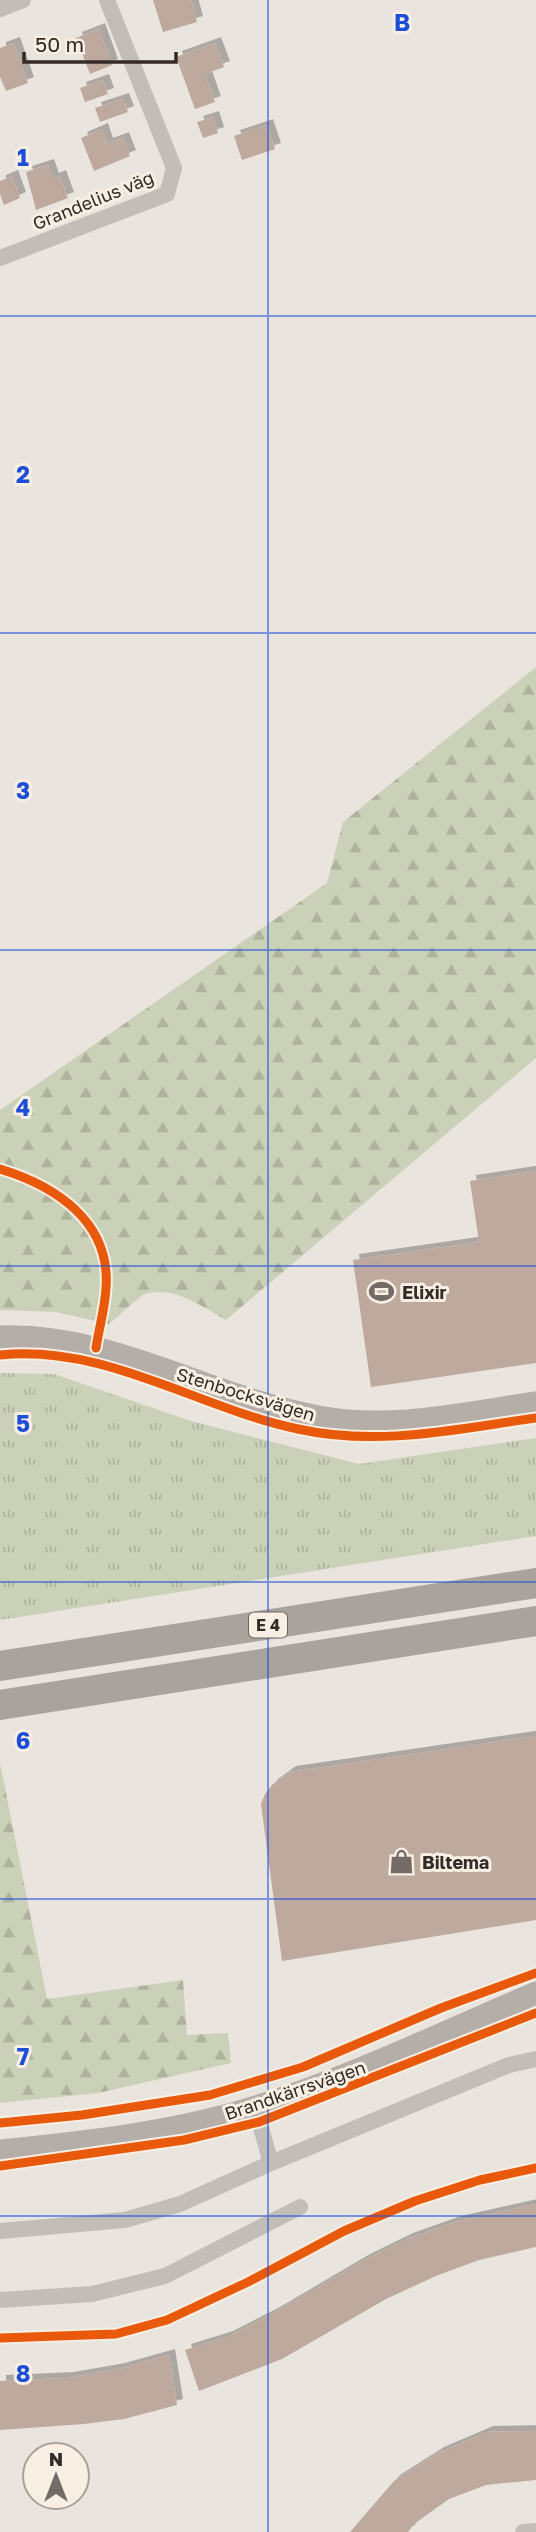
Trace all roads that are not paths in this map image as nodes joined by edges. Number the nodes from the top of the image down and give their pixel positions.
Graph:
1 (23, 0) edge
2 (107, 0) edge
3 (0, 9) edge
4 (0, 258) edge
5 (0, 1337) edge
6 (536, 1403) edge
7 (536, 1583) edge
8 (536, 1621) edge
9 (0, 1666) edge
10 (0, 1704) edge
11 (536, 1993) edge
12 (536, 2059) edge
13 (255, 2108) junction
14 (0, 2151) edge
15 (271, 2163) junction
16 (300, 2207) dead end
17 (0, 2231) edge
18 (0, 2300) edge
19 (536, 2531) edge
20 (523, 2532) edge

1 - 3 street
2 - 4 street, Grandelius väg
5 - 6 street, Stenbocksvägen
7 - 9 highway, E 4
8 - 10 highway, E 4
11 - 13 street, Brandkärrsvägen
12 - 15 street
13 - 14 street, Brandkärrsvägen
13 - 15 street
15 - 17 street
16 - 18 street
19 - 20 street

